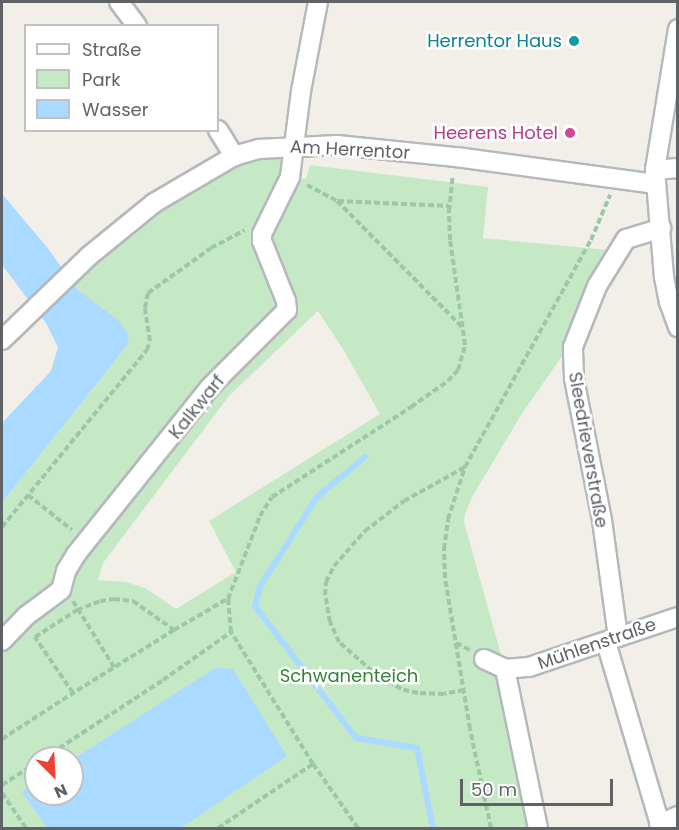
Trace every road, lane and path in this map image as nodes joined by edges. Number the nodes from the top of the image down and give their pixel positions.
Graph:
1 (119, 2) edge
2 (318, 2) edge
3 (136, 24) edge
4 (678, 29) edge
5 (219, 132) edge
6 (292, 145) junction
7 (234, 156) junction
8 (456, 157) junction
9 (678, 168) edge
10 (290, 177) junction
11 (655, 177) junction
12 (614, 180) junction
13 (337, 201) junction
14 (450, 206) junction
15 (268, 221) junction
16 (661, 228) junction
17 (678, 327) edge
18 (465, 329) junction
19 (2, 340) edge
20 (465, 467) junction
21 (28, 495) junction
22 (2, 527) edge
23 (86, 542) junction
24 (64, 586) junction
25 (228, 599) junction
26 (77, 610) junction
27 (678, 617) edge
28 (174, 630) junction
29 (231, 632) junction
30 (612, 639) junction
31 (2, 640) edge
32 (483, 658) dead end
33 (114, 667) junction
34 (505, 669) junction
35 (464, 690) junction
36 (73, 693) junction
37 (2, 739) edge
38 (62, 746) edge
39 (313, 764) junction
40 (24, 771) edge
41 (2, 785) edge
42 (2, 793) edge
43 (678, 816) edge
44 (660, 826) edge
45 (26, 828) edge
46 (218, 828) edge
47 (358, 828) edge
48 (490, 828) edge
49 (538, 828) edge

1 - 3 street
2 - 6 street, Kalkwarf
4 - 11 street
5 - 7 street
6 - 7 street, Am Herrentor
6 - 8 street, Am Herrentor
6 - 10 street, Kalkwarf
7 - 19 street, Am Herrentor
8 - 12 street, Am Herrentor
8 - 14 path
9 - 11 street, Am Herrentor
10 - 13 path
10 - 15 street, Kalkwarf
11 - 12 street, Am Herrentor
11 - 16 street
12 - 20 path
13 - 14 path
13 - 18 path
14 - 18 path
15 - 21 path
15 - 23 street, Kalkwarf
16 - 17 street
16 - 30 street, Sleedrieverstraße
18 - 25 path
20 - 35 path
20 - 35 path
21 - 22 path
21 - 23 path
23 - 24 street, Kalkwarf
24 - 26 path
24 - 31 street, Kalkwarf
25 - 28 path
25 - 29 path
26 - 28 path
26 - 33 path
26 - 36 path
27 - 30 street, Mühlenstraße
28 - 33 path
29 - 38 path
29 - 39 path
30 - 34 street, Mühlenstraße
30 - 44 street, Sleedrieverstraße
32 - 34 street
33 - 36 path
34 - 49 street
35 - 48 path
36 - 37 path
39 - 46 path
39 - 47 path
40 - 41 path
42 - 45 path
43 - 44 street

